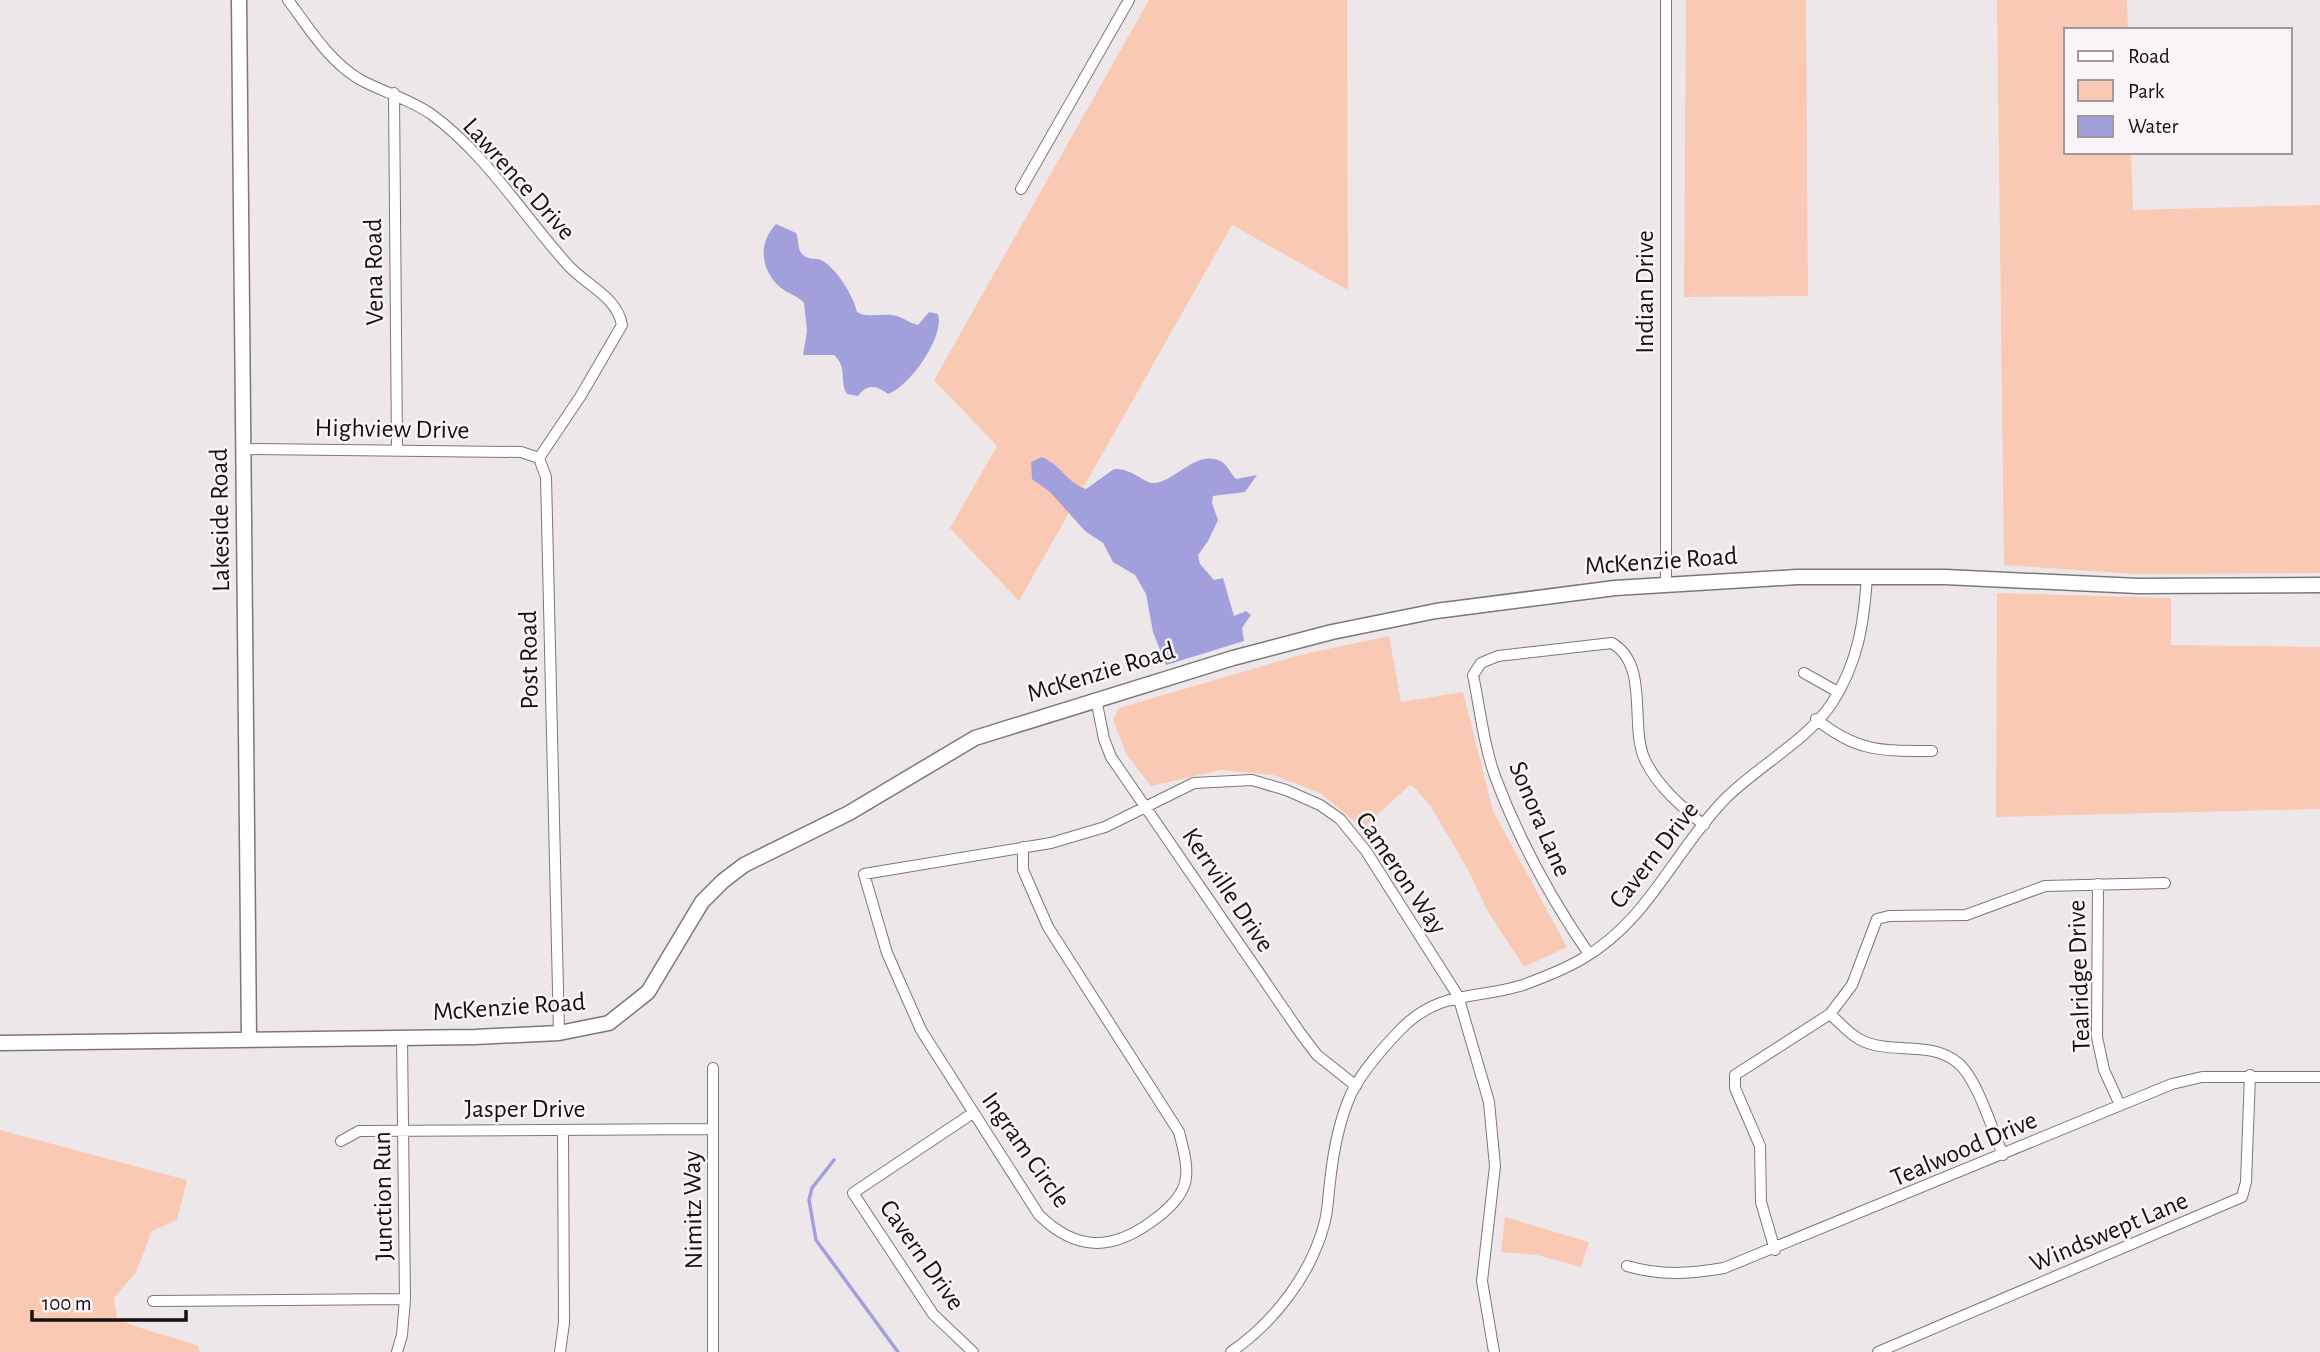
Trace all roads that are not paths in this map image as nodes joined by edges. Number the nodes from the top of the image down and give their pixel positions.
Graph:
1 (239, 0) edge
2 (288, 0) edge
3 (1129, 0) edge
4 (1667, 0) edge
5 (394, 93) junction
6 (1021, 189) dead end
7 (243, 449) junction
8 (397, 450) junction
9 (538, 457) junction
10 (1867, 576) junction
11 (1666, 584) junction
12 (2320, 585) edge
13 (1804, 673) dead end
14 (1838, 692) junction
15 (1096, 699) junction
16 (1816, 719) junction
17 (1932, 751) dead end
18 (1146, 807) junction
19 (1704, 825) junction
20 (1023, 847) junction
21 (864, 874) joint
22 (2165, 883) dead end
23 (2098, 884) junction
24 (1589, 954) junction
25 (1458, 996) junction
26 (1830, 1014) junction
27 (559, 1033) junction
28 (402, 1038) junction
29 (249, 1040) junction
30 (0, 1043) edge
31 (713, 1068) dead end
32 (2250, 1075) junction
33 (2320, 1077) edge
34 (1356, 1086) junction
35 (2120, 1105) junction
36 (973, 1113) junction
37 (713, 1129) junction
38 (563, 1130) junction
39 (403, 1131) junction
40 (341, 1141) dead end
41 (2003, 1156) junction
42 (1774, 1250) junction
43 (1627, 1266) dead end
44 (405, 1299) junction
45 (153, 1301) dead end
46 (968, 1350) edge
47 (397, 1352) edge
48 (559, 1352) edge
49 (713, 1352) edge
50 (1231, 1352) edge
51 (1494, 1352) edge
52 (1878, 1352) edge

1 - 7 street, Lakeside Road
2 - 5 street, Lawrence Drive
3 - 6 street
4 - 11 street, Indian Drive
5 - 8 street, Vena Road
5 - 9 street, Lawrence Drive
7 - 8 street, Highview Drive
7 - 29 street, Lakeside Road
8 - 9 street, Highview Drive
9 - 27 street, Post Road
10 - 11 street, McKenzie Road
10 - 12 street, McKenzie Road
10 - 14 street, Cavern Drive
11 - 15 street, McKenzie Road
13 - 14 street
14 - 16 street, Cavern Drive
15 - 18 street, Kerrville Drive
15 - 27 street, McKenzie Road
16 - 17 street
16 - 19 street, Cavern Drive
18 - 20 street, Cameron Way
18 - 25 street, Cameron Way
18 - 34 street, Kerrville Drive
19 - 24 street, Cavern Drive
19 - 24 street, Sonora Lane
20 - 21 street, Cameron Way
20 - 36 street, Ingram Circle
21 - 36 street, Ingram Circle
22 - 23 street
23 - 26 street
23 - 35 street, Tealridge Drive
24 - 25 street, Cavern Drive
25 - 34 street, Cavern Drive
25 - 51 street, Cameron Way
26 - 41 street
26 - 42 street
27 - 28 street, McKenzie Road
28 - 29 street, McKenzie Road
28 - 39 street, Junction Run
29 - 30 street, McKenzie Road
31 - 37 street, Nimitz Way
32 - 33 street, Tealwood Drive
32 - 35 street, Tealwood Drive
32 - 52 street, Windswept Lane
34 - 50 street, Cavern Drive
35 - 41 street, Tealwood Drive
36 - 46 street, Cavern Drive
37 - 38 street, Jasper Drive
37 - 49 street, Nimitz Way
38 - 39 street, Jasper Drive
38 - 48 street
39 - 40 street, Jasper Drive
39 - 44 street, Junction Run
41 - 42 street, Tealwood Drive
42 - 43 street, Tealwood Drive
44 - 45 street
44 - 47 street, Junction Run

